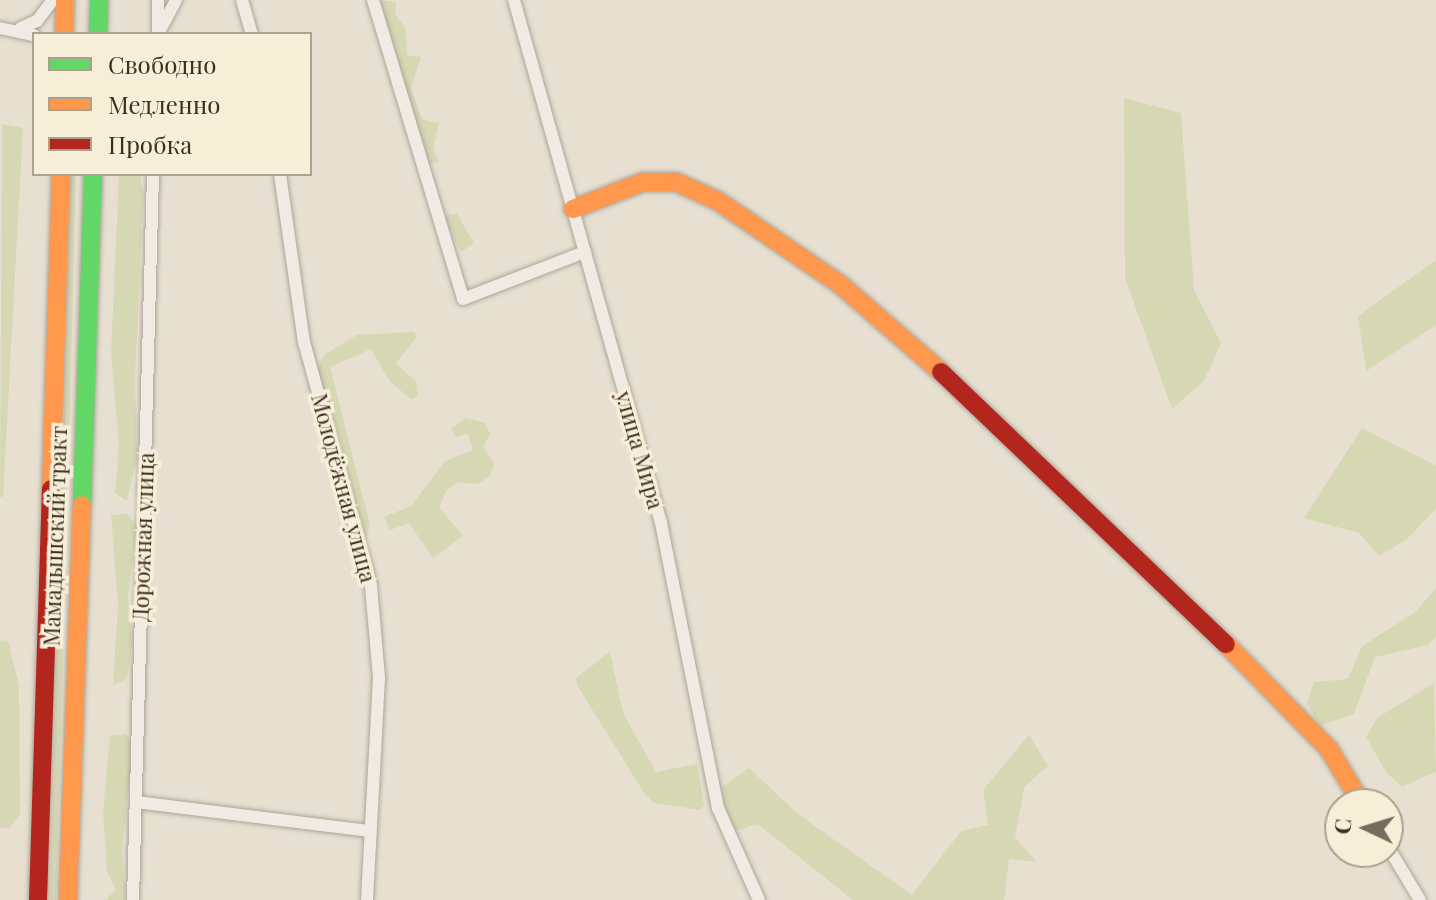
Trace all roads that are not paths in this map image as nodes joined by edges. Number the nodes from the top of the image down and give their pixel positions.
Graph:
1 (53, 0) edge
2 (65, 0) edge
3 (99, 0) edge
4 (158, 0) edge
5 (176, 0) edge
6 (242, 0) edge
7 (373, 0) edge
8 (514, 0) edge
9 (0, 28) edge
10 (21, 28) junction
11 (64, 32) edge
12 (98, 32) edge
13 (158, 32) edge
14 (159, 32) edge
15 (251, 32) edge
16 (32, 34) edge
17 (61, 176) edge
18 (93, 176) edge
19 (153, 176) edge
20 (280, 176) edge
21 (573, 209) junction
22 (585, 252) junction
23 (1352, 788) edge
24 (136, 802) junction
25 (370, 831) junction
26 (1401, 868) edge
27 (38, 900) edge
28 (68, 900) edge
29 (133, 900) edge
30 (367, 900) edge
31 (759, 900) edge
32 (1420, 900) edge

1 - 10 street
2 - 11 main road
3 - 12 main road
4 - 13 street
5 - 14 street
6 - 15 street
7 - 22 street
8 - 21 street, улица Мира
9 - 10 street
10 - 16 street
17 - 27 main road, Мамадышский тракт
18 - 28 main road, Мамадышский тракт
19 - 24 street, Дорожная улица
20 - 25 street, Молодёжная улица
21 - 22 street, улица Мира
21 - 23 main road
22 - 31 street, улица Мира
24 - 25 street
24 - 29 street, Дорожная улица
25 - 30 street, Молодёжная улица
26 - 32 street

